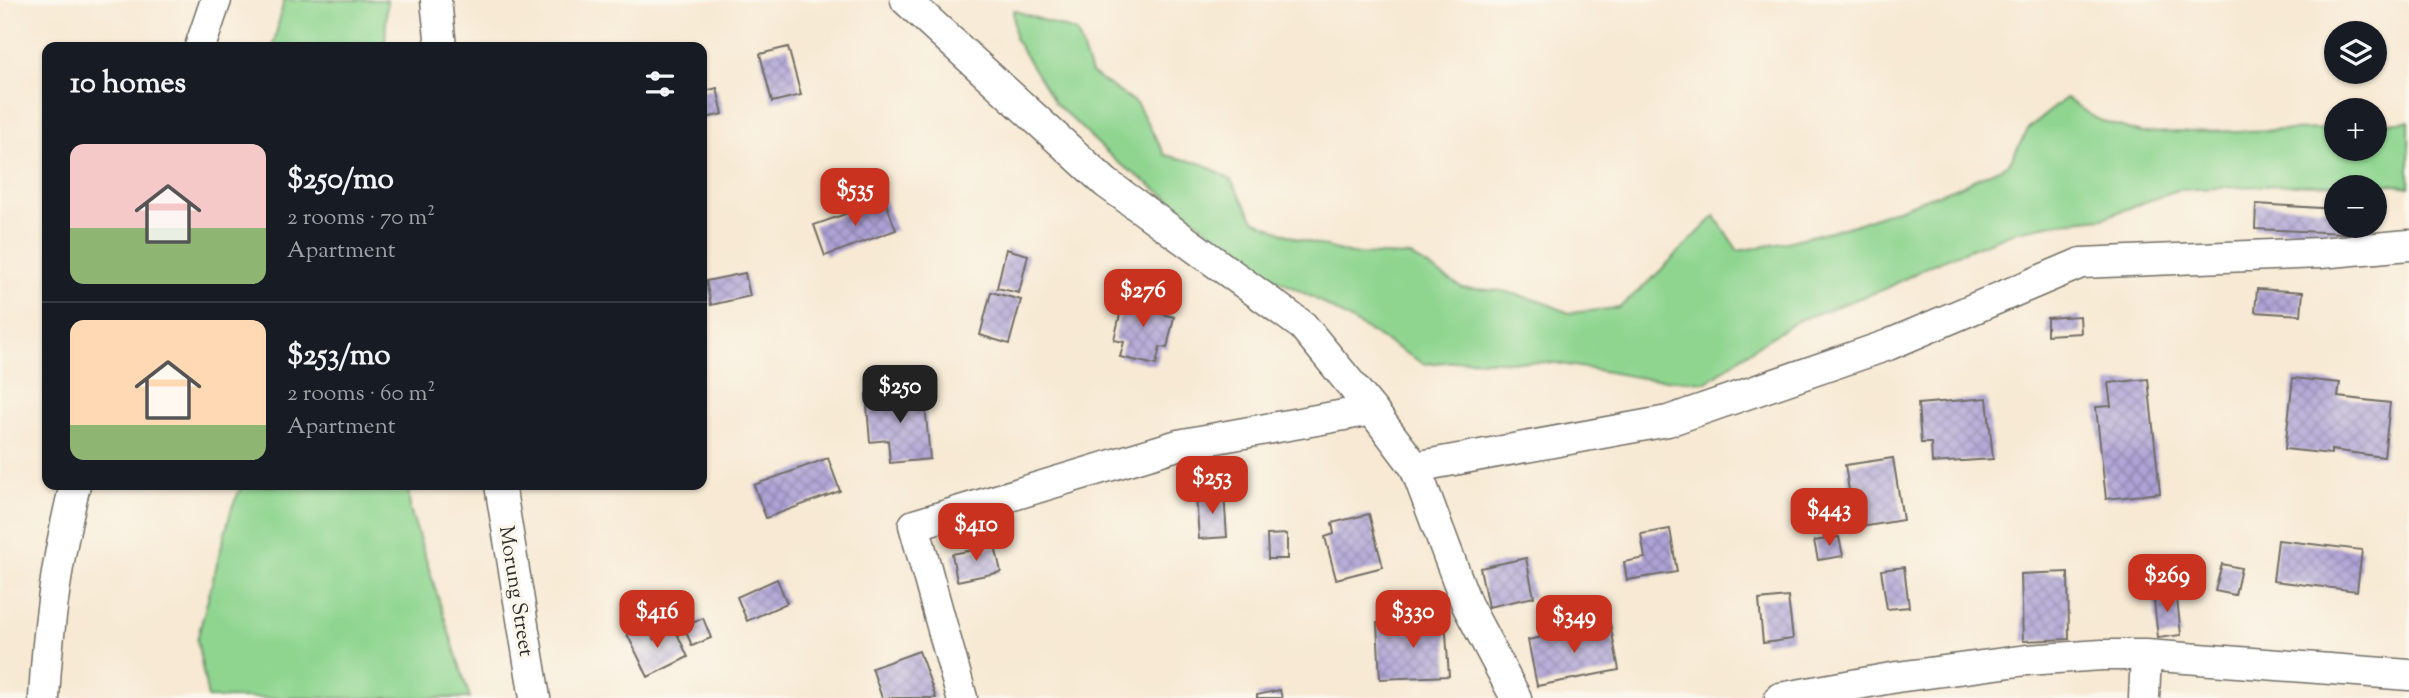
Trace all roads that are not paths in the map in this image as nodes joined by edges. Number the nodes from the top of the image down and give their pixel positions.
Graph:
1 (216, 0) edge
2 (436, 0) edge
3 (906, 0) edge
4 (202, 42) edge
5 (440, 42) edge
6 (2409, 245) edge
7 (1372, 410) junction
8 (1415, 467) junction
9 (74, 490) edge
10 (501, 490) edge
11 (2146, 655) junction
12 (2408, 676) edge
13 (44, 698) edge
14 (535, 698) edge
15 (962, 698) edge
16 (1516, 698) edge
17 (1780, 698) edge
18 (2144, 698) edge

1 - 4 street
2 - 5 street
3 - 7 street
6 - 8 street
7 - 8 street
7 - 15 street
8 - 16 street
9 - 13 street
10 - 14 street, Morung Street
11 - 12 street
11 - 17 street
11 - 18 street

